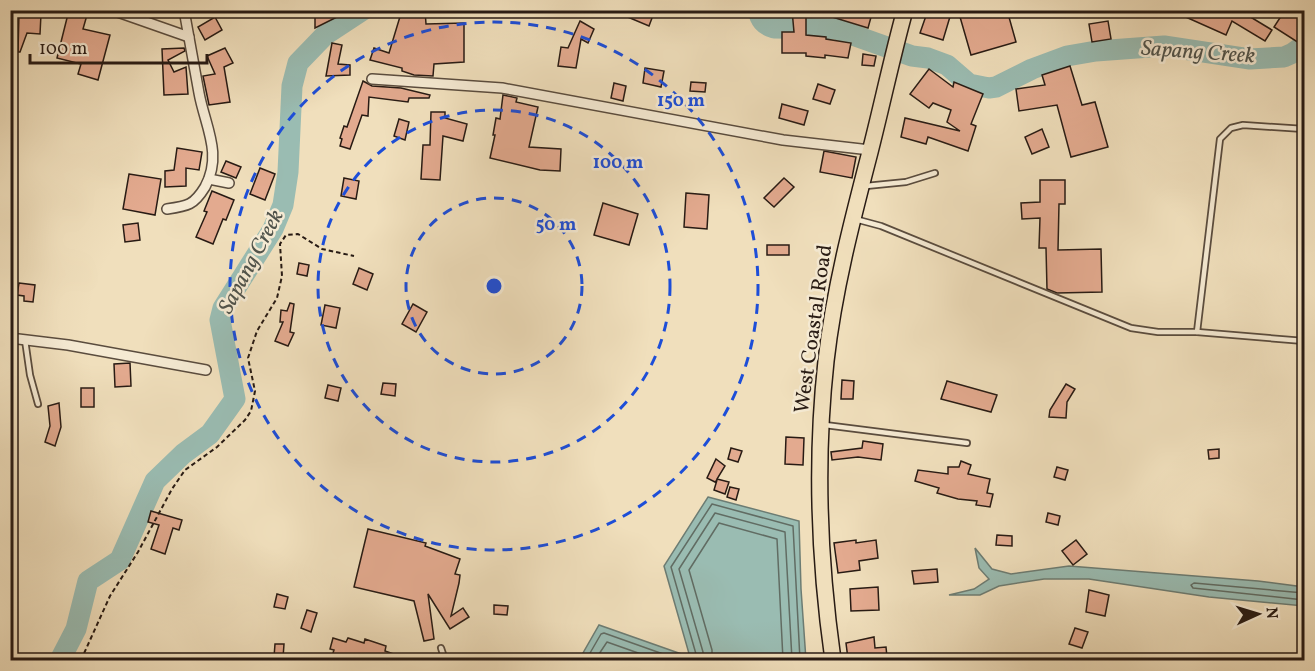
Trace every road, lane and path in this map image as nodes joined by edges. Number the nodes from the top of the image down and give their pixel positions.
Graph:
1 (112, 10) edge
2 (184, 10) edge
3 (905, 10) edge
4 (189, 37) junction
5 (372, 79) dead end
6 (1305, 129) edge
7 (870, 150) junction
8 (935, 173) dead end
9 (209, 179) junction
10 (229, 183) dead end
11 (860, 187) junction
12 (167, 209) dead end
13 (852, 218) junction
14 (354, 256) dead end
15 (1197, 332) junction
16 (10, 338) edge
17 (25, 340) junction
18 (1305, 341) edge
19 (206, 370) dead end
20 (38, 404) dead end
21 (822, 424) junction
22 (967, 443) dead end
23 (441, 648) dead end
24 (81, 660) edge
25 (445, 660) edge
26 (833, 660) edge

1 - 4 street
2 - 4 street
3 - 7 main road, West Coastal Road
4 - 9 street
5 - 7 street
6 - 15 lane
7 - 11 main road, West Coastal Road
8 - 11 lane
9 - 10 street
9 - 12 street
11 - 13 main road, West Coastal Road
13 - 15 lane
13 - 21 main road, West Coastal Road
14 - 24 path
15 - 18 lane
16 - 17 street
17 - 19 street
17 - 20 lane
21 - 22 lane
21 - 26 main road, West Coastal Road
23 - 25 lane

